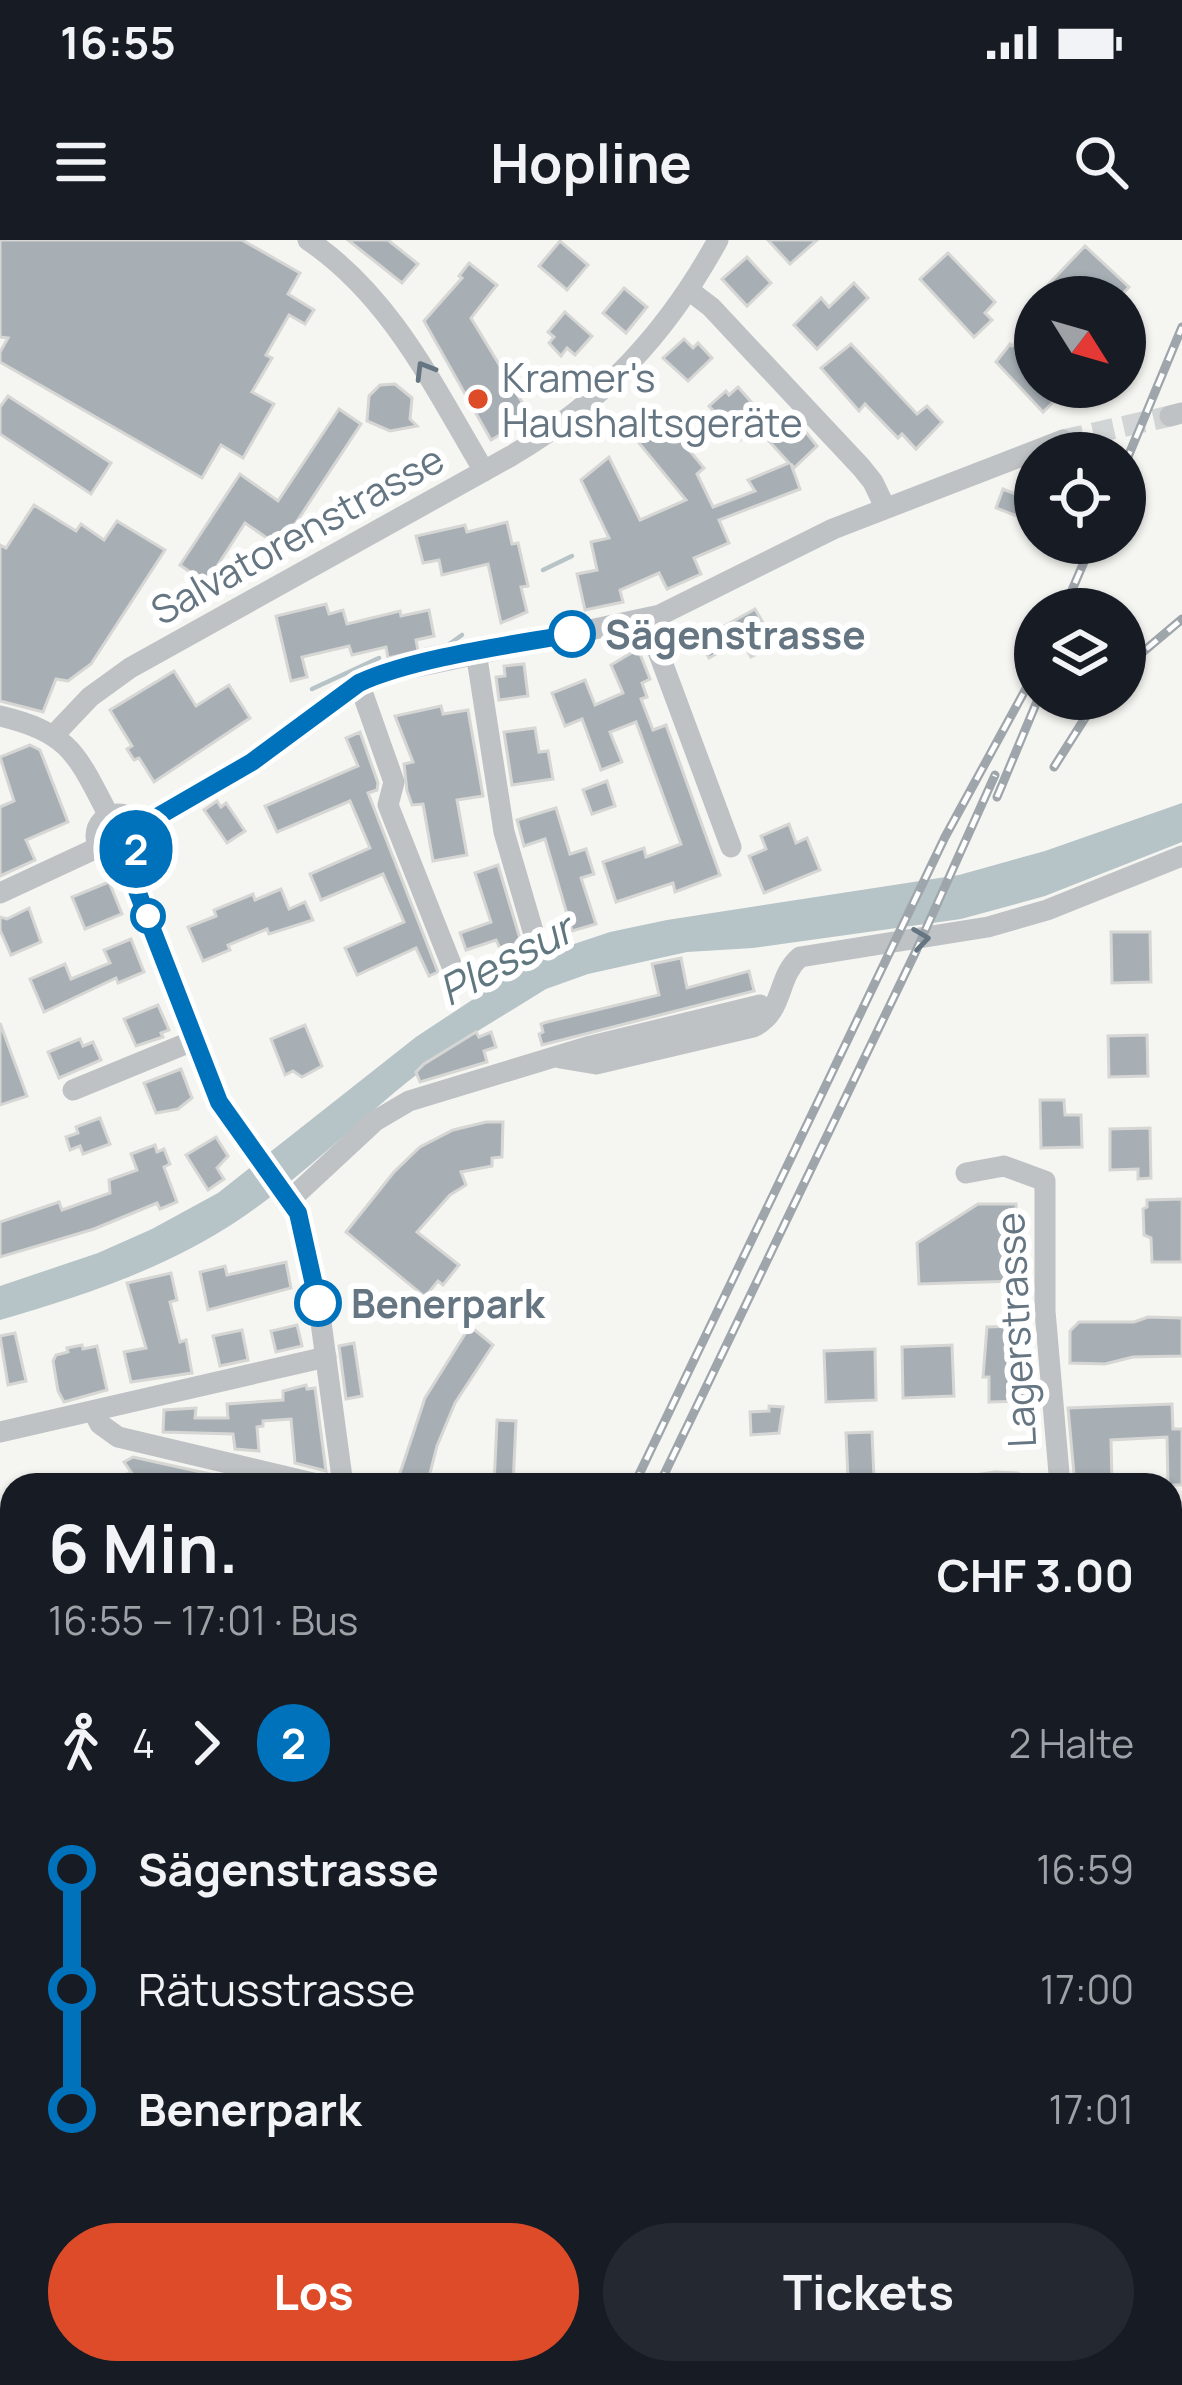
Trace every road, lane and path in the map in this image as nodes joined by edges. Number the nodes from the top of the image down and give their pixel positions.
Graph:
1 (308, 240) edge
2 (718, 240) edge
3 (690, 291) junction
4 (1014, 458) edge
5 (484, 471) junction
6 (885, 507) junction
7 (646, 619) junction
8 (476, 652) junction
9 (359, 683) junction
10 (0, 716) edge
11 (54, 734) junction
12 (109, 816) junction
13 (138, 828) junction
14 (99, 847) junction
15 (731, 847) dead end
16 (1182, 856) edge
17 (124, 857) junction
18 (0, 893) edge
19 (535, 938) dead end
20 (453, 969) dead end
21 (760, 1005) dead end
22 (195, 1040) junction
23 (560, 1058) junction
24 (73, 1090) dead end
25 (966, 1173) dead end
26 (287, 1197) junction
27 (326, 1357) junction
28 (93, 1411) junction
29 (0, 1432) edge
30 (270, 1473) edge
31 (341, 1473) edge
32 (1059, 1473) edge

5 -> 1 street
2 - 3 street, Salvatorenstrasse
3 - 5 street, Salvatorenstrasse
3 - 6 street
4 - 6 street
5 - 11 street, Salvatorenstrasse
6 - 7 street
7 - 8 street
7 - 15 street
8 - 9 street
8 - 19 street
9 - 13 street
9 - 20 street
10 - 11 street
11 - 12 street
12 - 13 street
12 - 14 street
13 - 17 street
14 - 17 street
14 - 18 street
23 -> 16 street
17 - 22 street
21 - 23 street
22 - 24 street
22 - 26 street
23 - 26 street
25 - 32 street, Lagerstrasse
26 - 27 street
27 - 28 street
27 - 31 street
28 - 29 street
28 - 30 street

